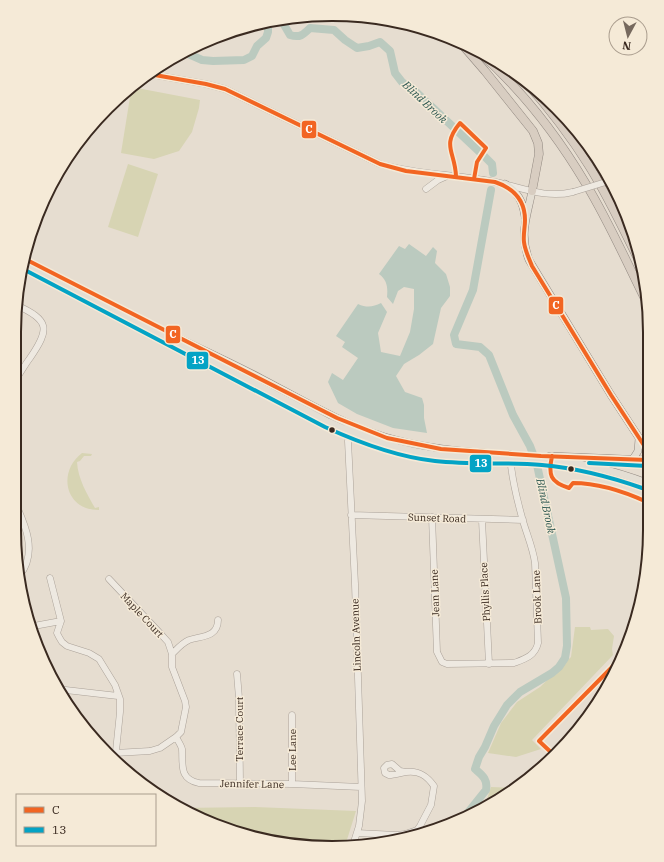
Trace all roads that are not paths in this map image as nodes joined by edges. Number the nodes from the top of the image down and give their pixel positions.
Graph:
1 (470, 53) edge
2 (494, 67) edge
3 (156, 75) edge
4 (546, 106) edge
5 (448, 176) junction
6 (604, 182) edge
7 (505, 184) junction
8 (426, 189) dead end
9 (532, 191) junction
10 (526, 219) junction
11 (629, 240) edge
12 (30, 261) edge
13 (28, 265) edge
14 (640, 288) edge
15 (22, 308) edge
16 (21, 372) edge
17 (352, 424) junction
18 (350, 432) junction
19 (639, 439) junction
20 (643, 444) edge
21 (510, 456) junction
22 (542, 458) junction
23 (633, 459) junction
24 (643, 460) edge
25 (643, 482) edge
26 (351, 514) junction
27 (21, 517) edge
28 (432, 517) junction
29 (482, 520) junction
30 (523, 520) junction
31 (24, 569) edge
32 (50, 578) dead end
33 (108, 579) dead end
34 (218, 620) dead end
35 (60, 621) junction
36 (37, 625) edge
37 (172, 654) junction
38 (447, 664) joint
39 (489, 664) junction
40 (237, 674) dead end
41 (65, 690) edge
42 (118, 696) junction
43 (292, 716) dead end
44 (176, 737) junction
45 (115, 753) joint
46 (406, 772) dead end
47 (240, 783) junction
48 (292, 784) junction
49 (361, 787) junction
50 (418, 828) edge
51 (357, 833) junction
52 (397, 834) edge
53 (355, 840) edge

1 - 9 highway
2 - 14 highway
3 - 5 street
4 - 11 highway
5 - 7 street
5 - 8 street
6 - 9 street, bridge
7 - 9 street
7 - 10 main road
9 - 10 main road
10 - 19 main road
12 - 17 main road
13 - 18 main road
15 - 16 street
17 - 18 street, Lincoln Avenue
17 - 21 main road
18 - 21 main road
18 - 26 street, Lincoln Avenue
19 - 20 main road
19 - 23 main road
21 - 22 main road
21 - 30 street, Brook Lane
22 - 23 main road
22 - 25 main road
23 - 24 main road
26 - 28 street, Sunset Road
26 - 49 street, Lincoln Avenue
27 - 31 street
28 - 29 street, Sunset Road
28 - 38 street, Jean Lane
29 - 30 street, Sunset Road
29 - 39 street, Phyllis Place
30 - 39 street, Brook Lane
32 - 35 street
33 - 37 street, Maple Court
34 - 37 street
35 - 36 street
35 - 42 street
37 - 44 street, Maple Court
38 - 39 street, Brook Lane
40 - 47 street, Terrace Court
41 - 42 street
42 - 45 street
43 - 48 street, Lee Lane
44 - 45 street
44 - 47 street, Jennifer Lane
46 - 50 street
47 - 48 street, Jennifer Lane
48 - 49 street, Jennifer Lane
49 - 51 street, Lincoln Avenue
51 - 52 street
51 - 53 street, Lincoln Avenue

